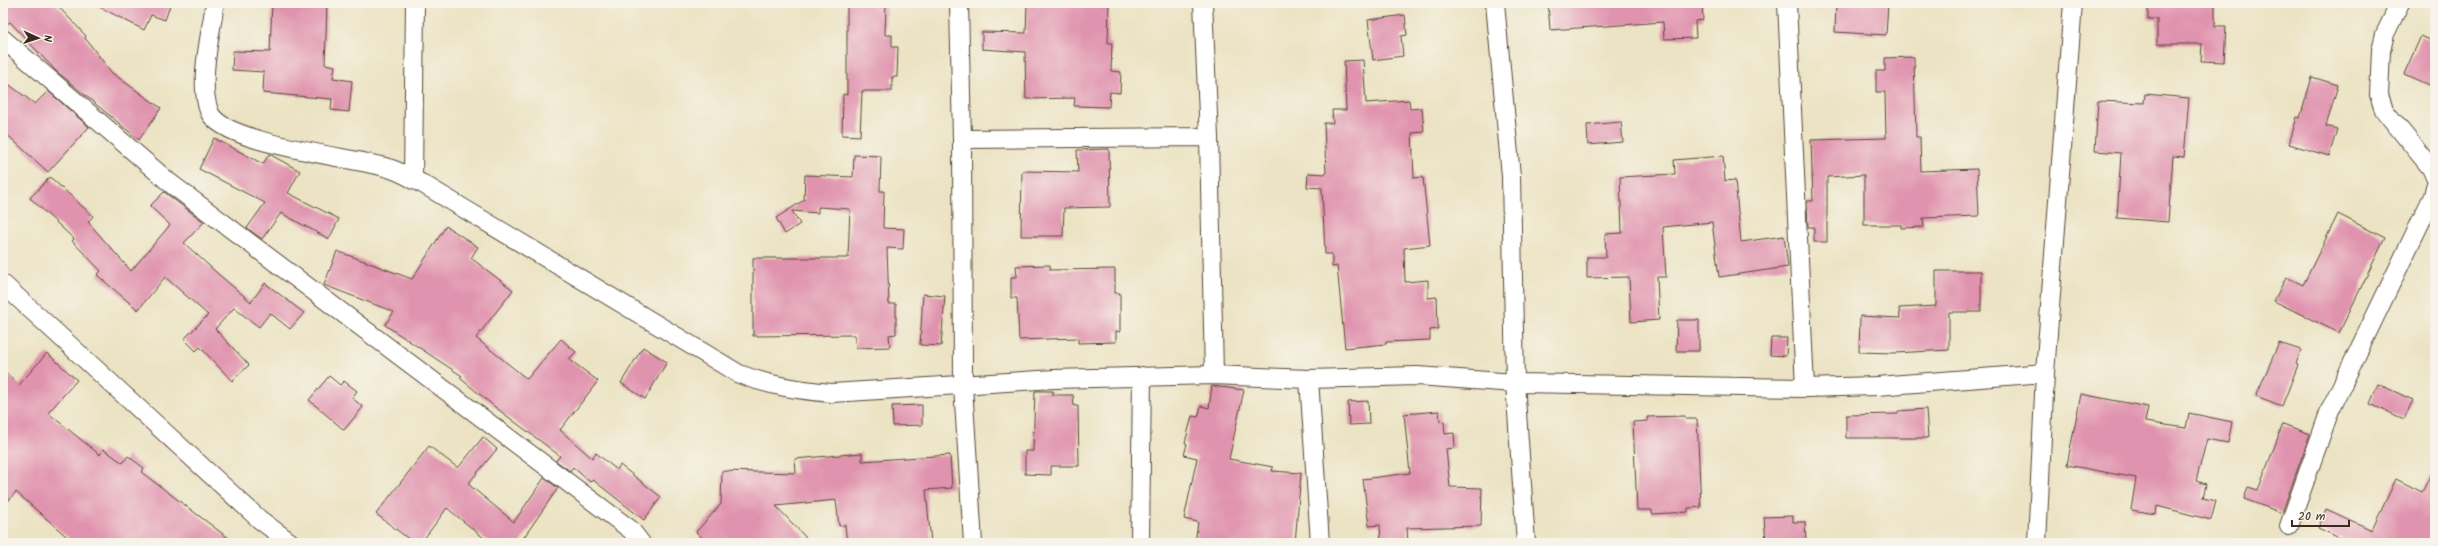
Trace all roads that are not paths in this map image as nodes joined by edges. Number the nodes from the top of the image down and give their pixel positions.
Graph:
1 (215, 3) edge
2 (415, 3) edge
3 (959, 3) edge
4 (1203, 3) edge
5 (1495, 3) edge
6 (1787, 3) edge
7 (2073, 3) edge
8 (2400, 3) edge
9 (3, 39) edge
10 (1209, 137) junction
11 (962, 139) junction
12 (2435, 177) edge
13 (414, 180) junction
14 (2435, 187) edge
15 (3, 284) edge
16 (2045, 373) junction
17 (1214, 375) junction
18 (1142, 376) junction
19 (1309, 379) junction
20 (1515, 382) junction
21 (963, 386) junction
22 (1805, 388) junction
23 (2289, 526) dead end
24 (291, 543) edge
25 (641, 543) edge
26 (973, 543) edge
27 (1140, 543) edge
28 (1320, 543) edge
29 (1526, 543) edge
30 (2037, 543) edge

1 - 13 street
2 - 13 street
3 - 11 street
4 - 10 street
5 - 20 street
6 - 22 street
7 - 16 street
8 - 12 street
9 - 25 street
10 - 11 street
10 - 17 street
11 - 21 street
13 - 21 street
14 - 23 street
15 - 24 street
16 - 22 street
16 - 30 street
17 - 18 street
17 - 19 street
18 - 21 street
18 - 27 street
19 - 20 street
19 - 28 street
20 - 22 street
20 - 29 street
21 - 26 street

